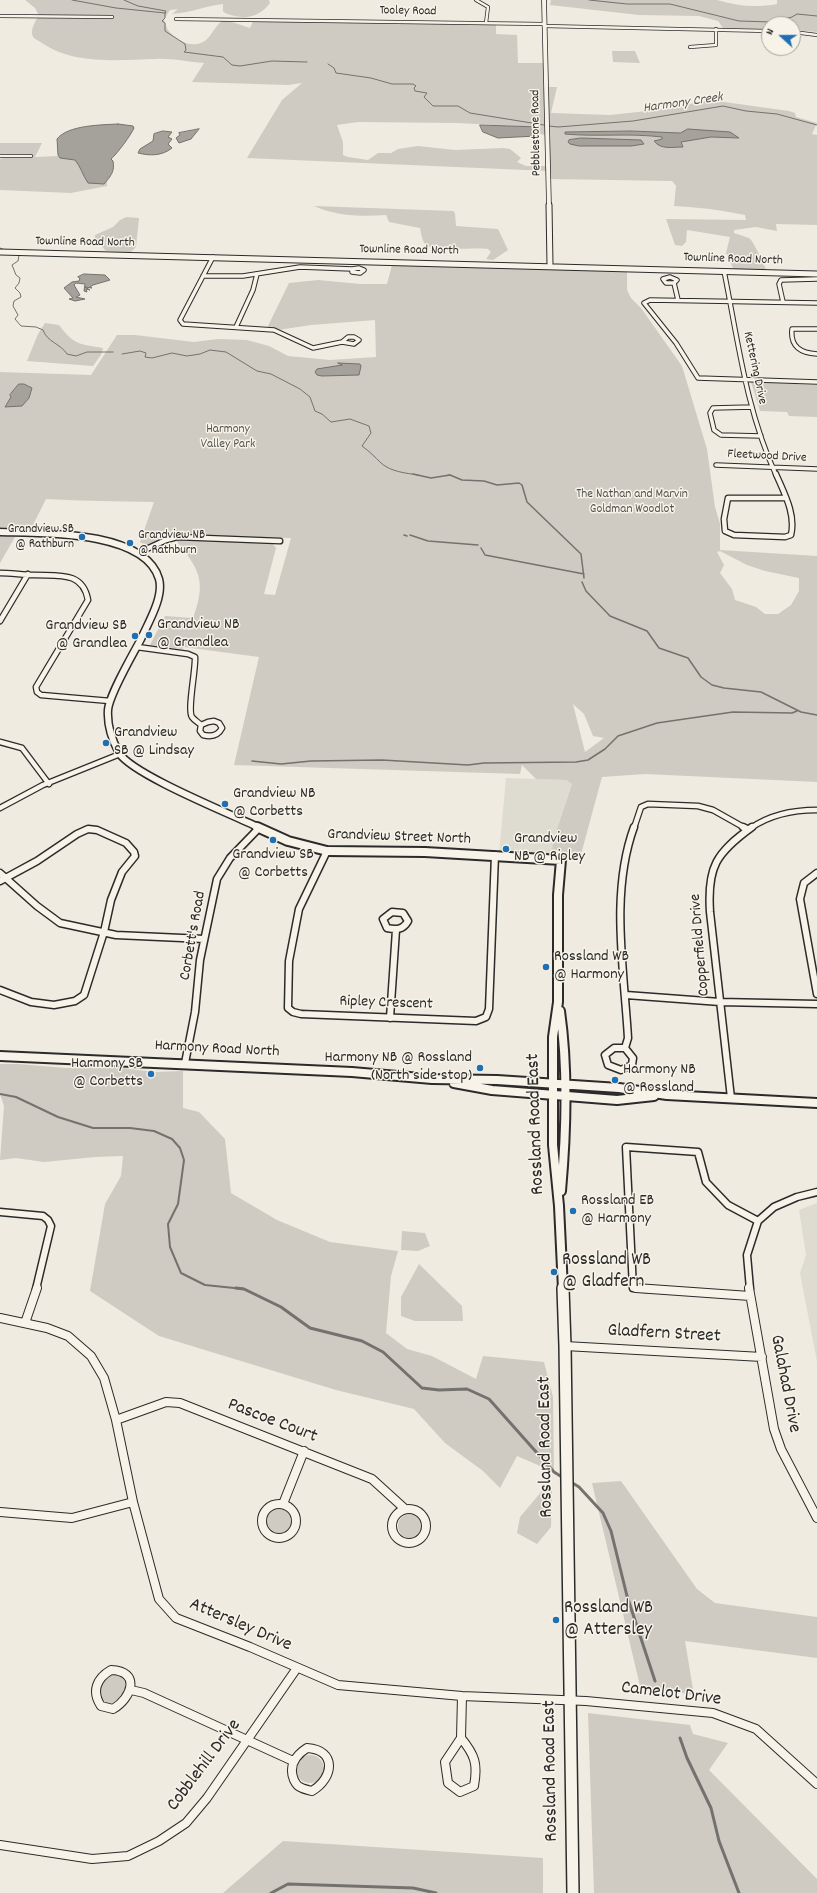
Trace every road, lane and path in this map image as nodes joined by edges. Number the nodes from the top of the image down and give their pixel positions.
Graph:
1 (476, 0) edge
2 (544, 0) edge
3 (0, 16) edge
4 (112, 17) dead end
5 (176, 19) dead end
6 (486, 23) junction
7 (544, 25) junction
8 (716, 29) junction
9 (761, 31) edge
10 (801, 33) edge
11 (817, 35) edge
12 (690, 47) dead end
13 (0, 156) edge
14 (31, 156) dead end
15 (0, 252) edge
16 (213, 257) junction
17 (550, 266) junction
18 (352, 269) dead end
19 (724, 271) junction
20 (257, 274) junction
21 (817, 274) edge
22 (203, 276) junction
23 (817, 279) edge
24 (674, 283) dead end
25 (678, 300) junction
26 (731, 302) junction
27 (783, 302) junction
28 (817, 303) edge
29 (236, 327) junction
30 (817, 329) edge
31 (342, 342) dead end
32 (817, 354) edge
33 (744, 380) junction
34 (817, 382) edge
35 (752, 408) junction
36 (761, 436) junction
37 (716, 465) dead end
38 (772, 466) junction
39 (817, 469) edge
40 (786, 498) junction
41 (0, 532) edge
42 (280, 541) dead end
43 (138, 553) junction
44 (0, 573) edge
45 (28, 574) junction
46 (0, 621) edge
47 (137, 647) junction
48 (110, 701) junction
49 (201, 725) junction
50 (0, 742) edge
51 (120, 754) junction
52 (49, 784) junction
53 (0, 808) edge
54 (817, 810) edge
55 (258, 828) junction
56 (747, 829) junction
57 (327, 851) junction
58 (495, 855) junction
59 (561, 860) joint
60 (0, 873) edge
61 (817, 873) edge
62 (2, 879) edge
63 (396, 930) dead end
64 (104, 932) junction
65 (204, 939) junction
66 (0, 990) edge
67 (817, 994) edge
68 (626, 995) junction
69 (558, 1002) junction
70 (720, 1002) junction
71 (817, 1004) edge
72 (390, 1018) junction
73 (625, 1048) junction
74 (0, 1056) edge
75 (185, 1063) junction
76 (432, 1079) junction
77 (553, 1084) junction
78 (564, 1085) junction
79 (667, 1094) junction
80 (552, 1095) junction
81 (564, 1096) junction
82 (731, 1098) junction
83 (817, 1103) edge
84 (817, 1192) edge
85 (559, 1206) junction
86 (0, 1212) edge
87 (758, 1221) junction
88 (750, 1296) junction
89 (0, 1318) edge
90 (24, 1323) junction
91 (565, 1346) junction
92 (762, 1357) junction
93 (116, 1420) junction
94 (304, 1451) junction
95 (133, 1502) junction
96 (283, 1504) junction
97 (405, 1509) junction
98 (0, 1512) edge
99 (817, 1518) edge
100 (297, 1668) junction
101 (131, 1690) junction
102 (462, 1696) junction
103 (571, 1700) junction
104 (461, 1738) junction
105 (247, 1740) junction
106 (293, 1761) junction
107 (817, 1784) edge
108 (0, 1845) edge
109 (573, 1893) edge

1 - 6 street
2 - 7 main road, Pebblestone Road
3 - 4 street
5 - 6 street, Tooley Road
6 - 7 street, Tooley Road
7 - 8 street, Tooley Road
7 - 17 main road, Pebblestone Road
8 - 9 street, Tooley Road
8 - 12 street
10 - 11 street
13 - 14 street
15 - 16 main road, Townline Road North
16 - 17 main road, Townline Road North
16 - 22 street
17 - 19 main road, Townline Road North
18 - 20 street
19 - 21 main road, Townline Road North
19 - 26 street, Kettering Drive
20 - 22 street
20 - 29 street
22 - 29 street
23 - 27 street
24 - 25 street
25 - 26 street
25 - 33 street
26 - 27 street
26 - 33 street, Kettering Drive
27 - 28 street
29 - 31 street
30 - 32 street
33 - 34 street
33 - 35 street, Kettering Drive
35 - 36 street, Kettering Drive
35 - 36 street
36 - 38 street, Kettering Drive
37 - 38 street, Fleetwood Drive
38 - 39 street, Fleetwood Drive
38 - 40 street, Kettering Drive
40 - 40 street, Kettering Drive
41 - 43 main road, Grandview Street North
42 - 43 street
43 - 47 main road, Grandview Street North
44 - 45 street
45 - 46 street
45 - 48 street
47 - 48 main road, Grandview Street North
47 - 49 street
48 - 51 main road, Grandview Street North
49 - 49 street
50 - 52 street
51 - 52 street
51 - 55 main road, Grandview Street North
52 - 53 street
54 - 56 street, Copperfield Drive
55 - 57 main road, Grandview Street North
55 - 65 street, Corbett's Road
56 - 68 street
56 - 70 street, Copperfield Drive
57 - 58 main road, Grandview Street North
57 - 72 street, Ripley Crescent
58 - 59 main road, Grandview Street North
58 - 72 street, Ripley Crescent
59 - 69 main road, Rossland Road East
60 - 62 street
61 - 67 street
62 - 64 street
62 - 64 street
63 - 72 street
64 - 65 street
64 - 66 street
65 - 75 street, Corbett's Road
68 - 70 street
68 - 73 street
69 - 77 main road, Rossland Road East
69 - 78 main road, Rossland Road East
70 - 71 street
70 - 82 street, Copperfield Drive
73 - 73 street
74 - 75 main road, Harmony Road North
75 - 76 main road, Harmony Road North
76 - 77 main road, Harmony Road North
76 - 80 main road, Harmony Road North
77 - 78 main road, Harmony Road North
77 - 80 main road, Rossland Road East
78 - 79 main road, Harmony Road North
78 - 81 main road, Rossland Road East
79 - 81 main road, Harmony Road North
79 - 82 main road, Harmony Road North
80 - 81 main road, Harmony Road North
80 - 85 main road, Rossland Road East
81 - 85 main road, Rossland Road East
82 - 83 main road, Harmony Road North
84 - 87 street, Galahad Drive
85 - 91 main road, Rossland Road East
86 - 90 street
87 - 88 street, Galahad Drive
87 - 88 street
88 - 92 street, Galahad Drive
89 - 90 street, Attersley Drive
90 - 93 street, Attersley Drive
91 - 92 street, Gladfern Street
91 - 103 main road, Rossland Road East
92 - 99 street, Galahad Drive
93 - 94 street, Pascoe Court
93 - 95 street, Attersley Drive
94 - 96 street
94 - 97 street, Pascoe Court
95 - 98 street
95 - 100 street, Attersley Drive
96 - 96 street
97 - 97 street, Pascoe Court
100 - 102 street, Attersley Drive
100 - 105 street, Cobblehill Drive
101 - 101 street
101 - 105 street
102 - 103 street, Attersley Drive
102 - 104 street
103 - 107 street, Camelot Drive
103 - 109 main road, Rossland Road East
104 - 104 street
105 - 106 street
105 - 108 street, Cobblehill Drive
106 - 106 street

